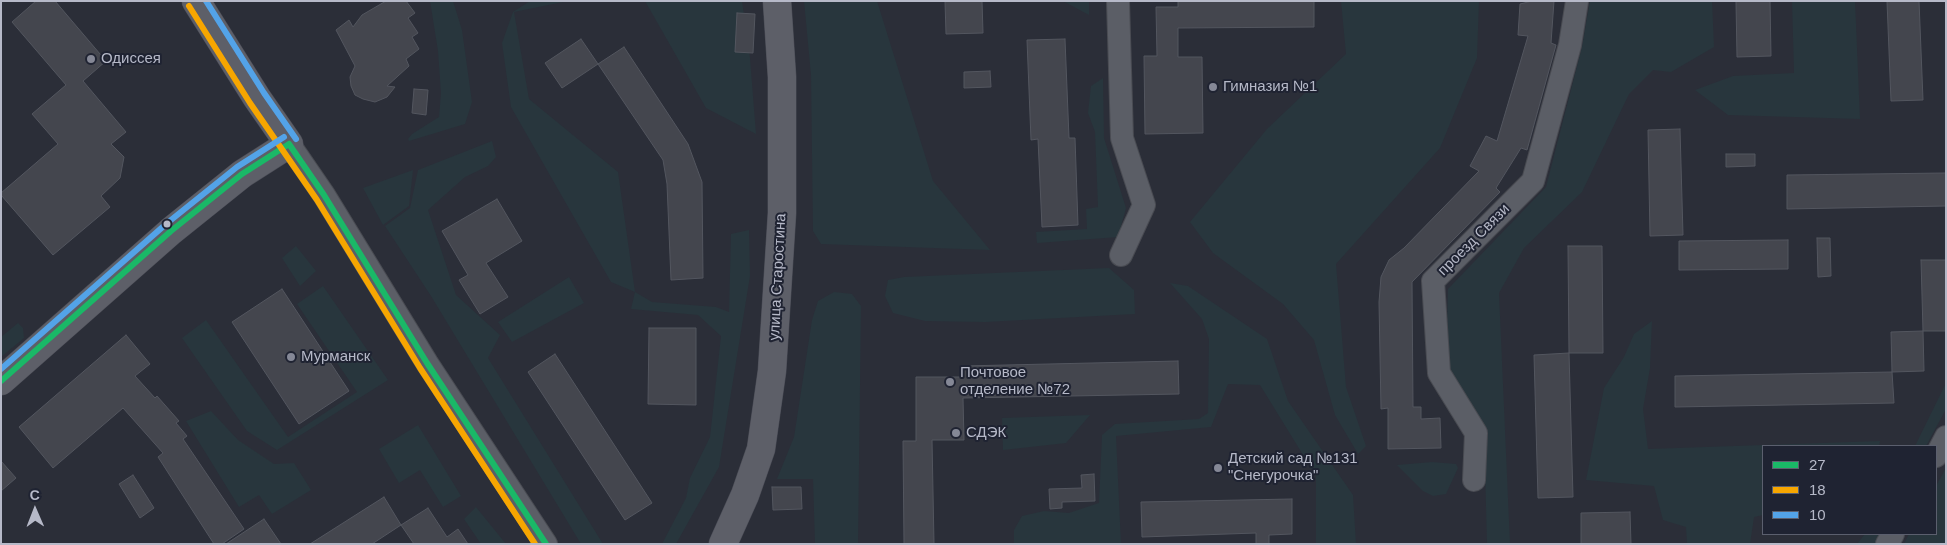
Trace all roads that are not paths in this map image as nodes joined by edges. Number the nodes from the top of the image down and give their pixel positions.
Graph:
1 (196, 1) edge
2 (777, 1) edge
3 (1118, 1) edge
4 (1577, 1) edge
5 (289, 144) junction
6 (1121, 254) dead end
7 (1, 381) edge
8 (1946, 437) edge
9 (1937, 454) edge
10 (1474, 480) dead end
11 (546, 544) edge
12 (723, 544) edge

1 - 5 main road
2 - 12 main road, улица Старостина
3 - 6 street
4 - 10 street, проезд Связи
5 - 7 main road
5 - 11 street
8 - 9 street

